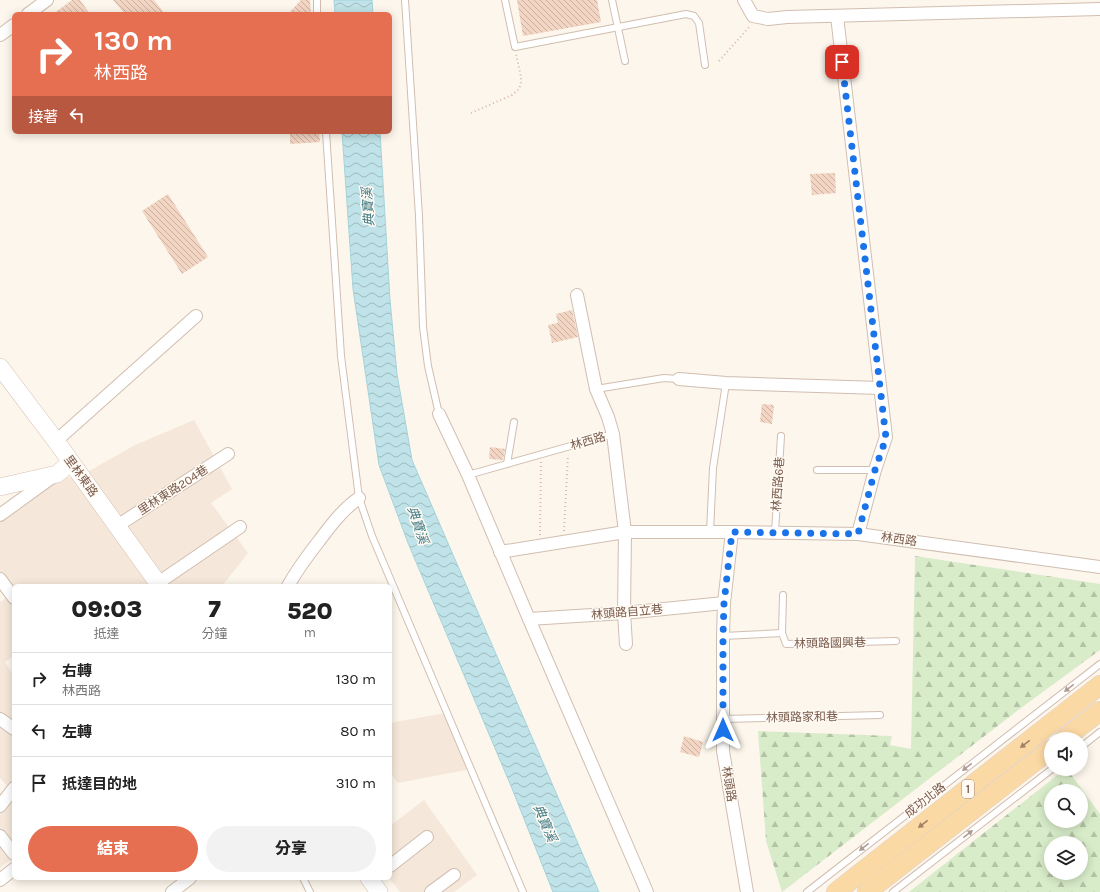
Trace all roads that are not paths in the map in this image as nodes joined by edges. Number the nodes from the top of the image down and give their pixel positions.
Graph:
1 (47, 0) edge
2 (317, 0) edge
3 (405, 0) edge
4 (505, 0) edge
5 (612, 0) edge
6 (744, 0) edge
7 (1100, 9) edge
8 (31, 12) edge
9 (317, 12) edge
10 (837, 16) junction
11 (12, 26) edge
12 (618, 26) junction
13 (0, 35) edge
14 (625, 61) dead end
15 (705, 65) dead end
16 (326, 134) edge
17 (577, 294) dead end
18 (196, 316) dead end
19 (0, 367) edge
20 (679, 379) joint
21 (726, 383) junction
22 (880, 388) junction
23 (596, 389) junction
24 (439, 414) joint
25 (514, 422) dead end
26 (613, 434) junction
27 (781, 436) dead end
28 (56, 441) junction
29 (228, 454) dead end
30 (71, 462) junction
31 (507, 464) junction
32 (817, 470) dead end
33 (875, 470) junction
34 (57, 474) junction
35 (468, 475) junction
36 (0, 487) edge
37 (359, 498) junction
38 (0, 514) edge
39 (117, 526) junction
40 (240, 527) dead end
41 (625, 532) junction
42 (710, 532) junction
43 (732, 532) junction
44 (775, 532) junction
45 (858, 534) junction
46 (500, 552) junction
47 (1100, 567) edge
48 (0, 579) edge
49 (158, 584) edge
50 (160, 584) edge
51 (289, 584) edge
52 (12, 595) edge
53 (783, 595) dead end
54 (724, 603) junction
55 (624, 613) junction
56 (529, 619) junction
57 (782, 633) junction
58 (723, 636) junction
59 (896, 641) dead end
60 (626, 644) dead end
61 (1100, 664) edge
62 (1100, 685) edge
63 (1100, 711) edge
64 (880, 715) dead end
65 (0, 719) edge
66 (723, 719) junction
67 (12, 728) edge
68 (1073, 732) edge
69 (1100, 732) edge
70 (1088, 741) edge
71 (1044, 754) edge
72 (1044, 775) edge
73 (12, 791) edge
74 (0, 806) edge
75 (0, 836) edge
76 (427, 837) dead end
77 (12, 851) edge
78 (392, 864) edge
79 (12, 871) edge
80 (454, 875) dead end
81 (0, 880) edge
82 (187, 880) edge
83 (304, 880) edge
84 (172, 892) edge
85 (310, 892) edge
86 (431, 892) edge
87 (523, 892) edge
88 (647, 892) edge
89 (747, 892) edge
90 (807, 892) edge
91 (836, 892) edge
92 (867, 892) edge
93 (893, 892) edge

1 - 8 street
2 - 9 lane
3 - 24 lane
4 - 12 lane
5 - 12 lane
6 - 10 street
7 - 10 street
10 - 22 street
11 - 13 street
12 - 14 lane
12 - 15 lane
16 - 37 lane
17 - 23 street
18 - 28 street
19 - 28 street, 里林東路
20 - 21 street
20 - 23 lane
21 - 22 street
21 - 42 lane
22 - 33 street
23 - 26 street
24 - 35 street
25 - 31 lane
26 - 31 lane, 林西路
26 - 41 street, 林西路
27 - 44 lane, 林西路6巷
28 - 30 street, 里林東路
29 - 39 street, 里林東路204巷
30 - 34 street
30 - 39 street, 里林東路
31 - 35 lane, 林西路
32 - 33 lane
33 - 45 street
34 - 36 street
34 - 38 street
35 - 46 street
37 - 51 street
37 - 87 lane
39 - 49 street, 里林東路
40 - 50 street
41 - 42 street, 林西路
41 - 46 street, 林西路
41 - 55 street, 林西路
42 - 43 street, 林西路
43 - 44 street, 林西路
43 - 54 street, 林頭路
44 - 45 street, 林西路
45 - 47 street, 林西路
46 - 56 street
48 - 52 street
53 - 57 lane
54 - 55 street, 林頭路自立巷
54 - 58 street, 林頭路
55 - 56 street, 林頭路自立巷
55 - 60 street, 林西路
56 - 88 street
57 - 58 lane, 林頭路國興巷
57 - 59 lane, 林頭路國興巷
58 - 66 street, 林頭路
61 -> 90 lane, 成功北路
62 -> 91 main road, 成功北路 / 1
63 - 68 main road
64 - 66 lane, 林頭路家和巷
65 - 67 street
66 - 89 street, 林頭路
69 - 70 lane
71 - 92 main road, 1
93 -> 72 lane
73 - 74 street
75 - 77 street
76 - 78 street
79 - 81 street
80 - 86 street
82 - 84 street
83 - 85 lane

